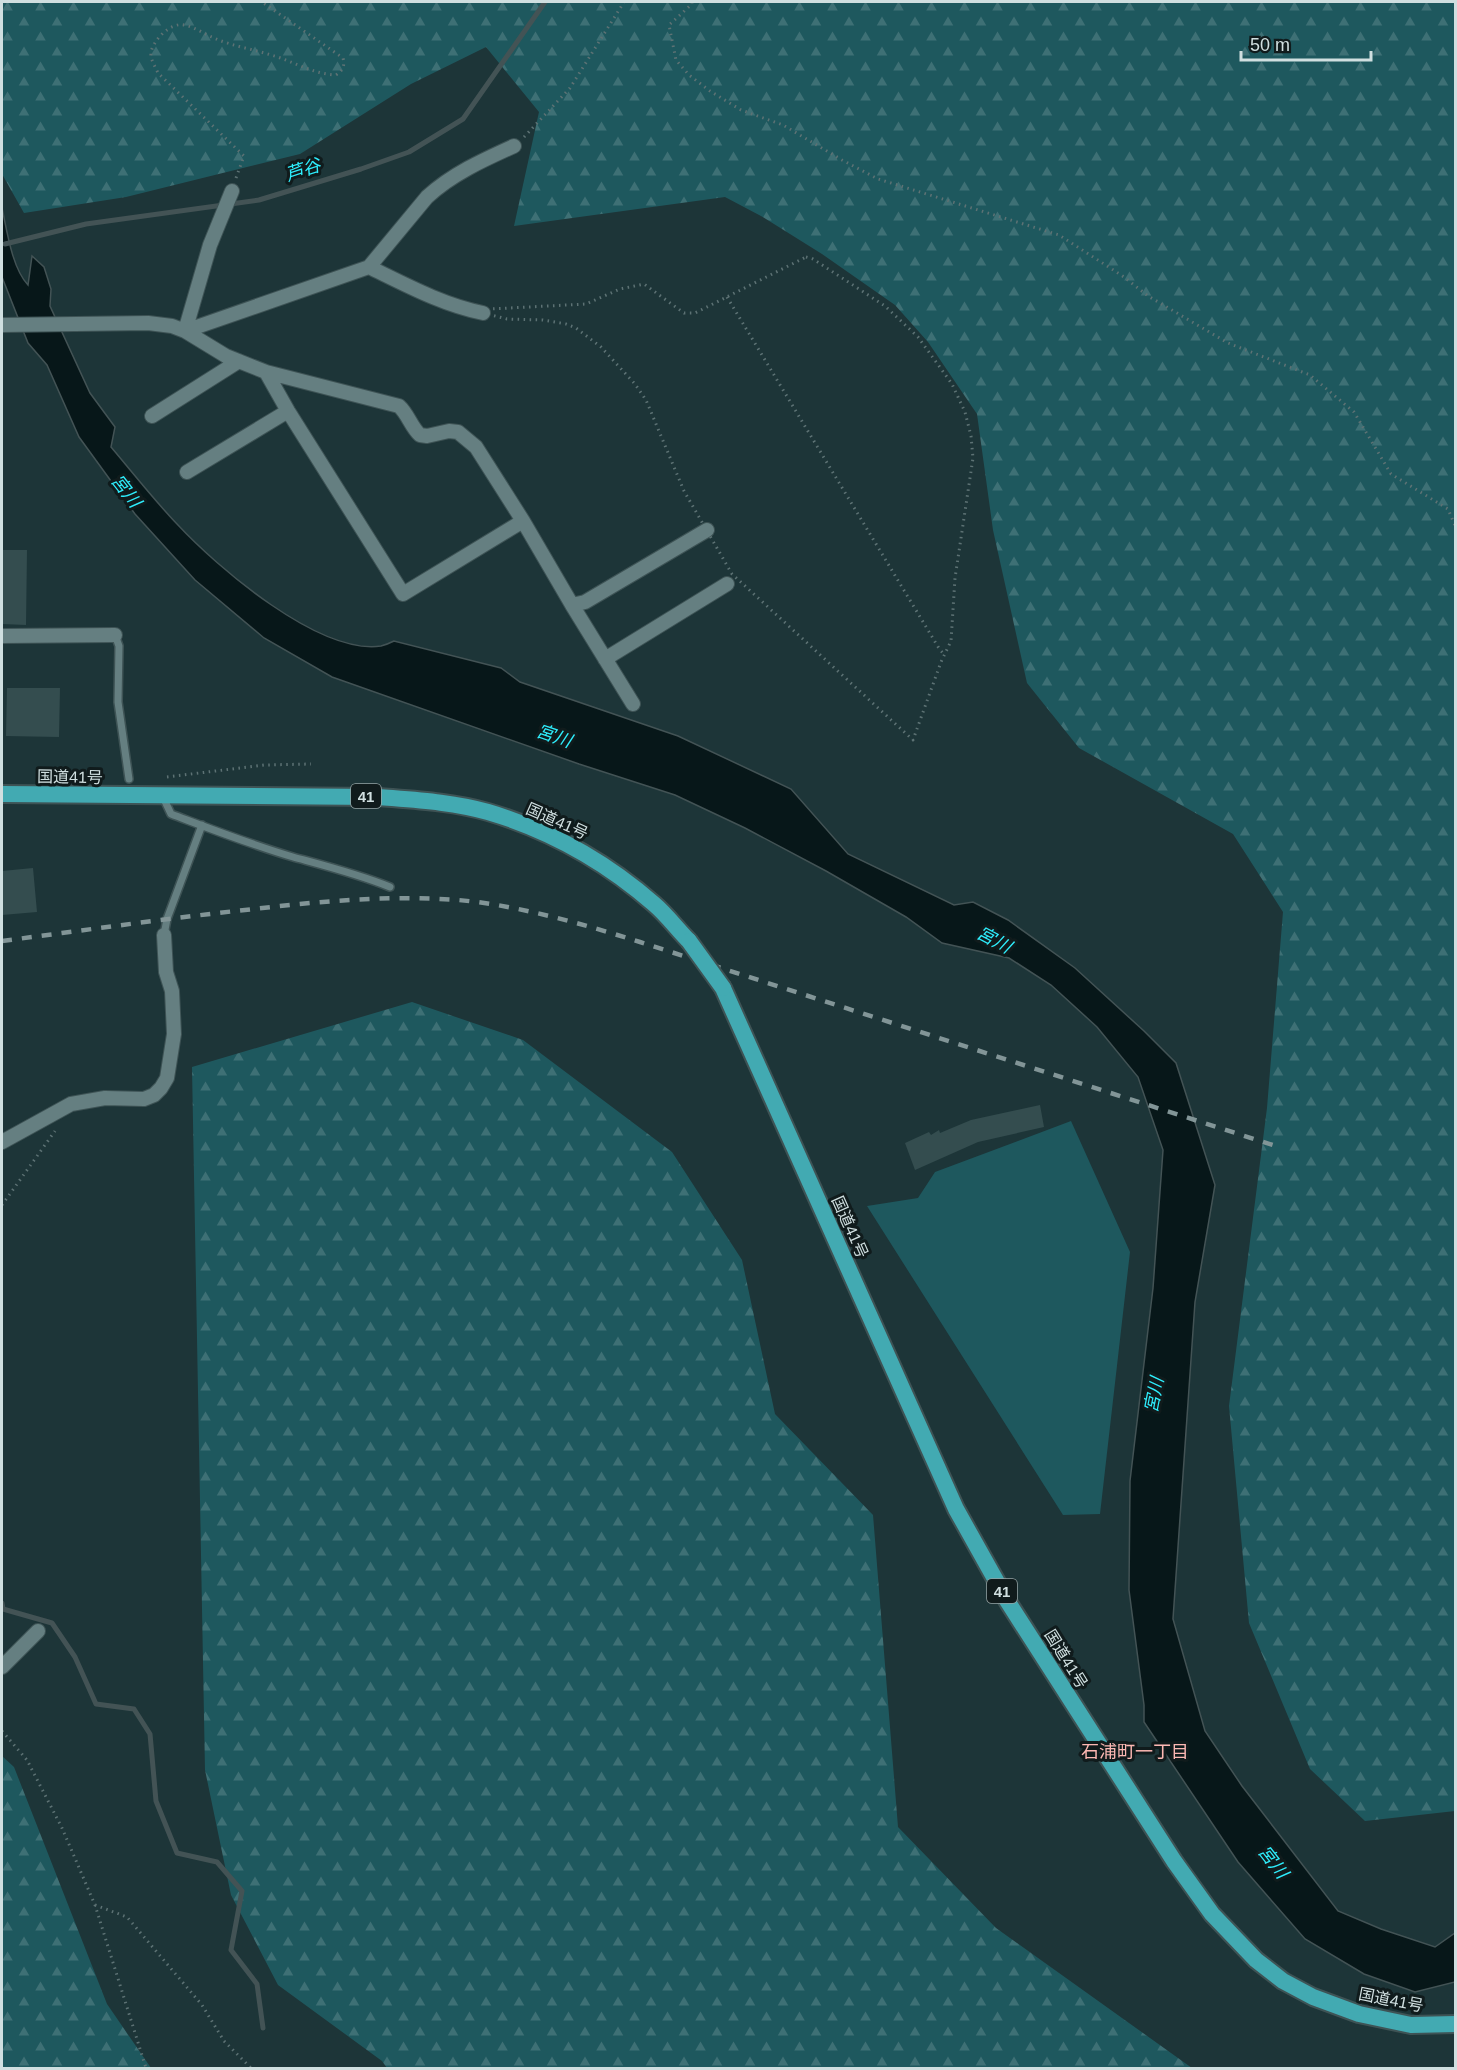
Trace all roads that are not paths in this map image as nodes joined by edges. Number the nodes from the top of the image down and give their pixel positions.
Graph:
1 (514, 146) road end
2 (232, 191) road end
3 (369, 267) junction
4 (483, 313) road end
5 (2, 325) edge
6 (185, 331) junction
7 (239, 361) junction
8 (266, 372) junction
9 (288, 411) junction
10 (152, 416) dead end
11 (188, 472) dead end
12 (523, 521) junction
13 (707, 530) road end
14 (727, 584) dead end
15 (572, 605) junction
16 (115, 635) joint
17 (2, 636) edge
18 (605, 659) junction
19 (633, 704) dead end
20 (129, 779) dead end
21 (2, 794) edge
22 (162, 795) junction
23 (202, 825) junction
24 (390, 887) dead end
25 (164, 935) joint
26 (2, 1142) edge
27 (38, 1630) dead end
28 (2, 1666) edge
29 (1455, 2024) edge

1 - 3 street
2 - 6 street
3 - 4 street
3 - 6 street
5 - 6 street
6 - 7 street
7 - 8 street
7 - 10 street
8 - 9 street
8 - 12 street
9 - 11 street
9 - 12 street
12 - 15 street
13 - 15 street
14 - 18 street
15 - 18 street
16 - 17 street
16 - 20 lane
18 - 19 street
21 - 22 highway, 国道41号 / 41
22 - 23 lane
22 - 29 highway, 国道41号 / 41, bridge
23 - 24 lane
23 - 25 lane
25 - 26 street
27 - 28 street

